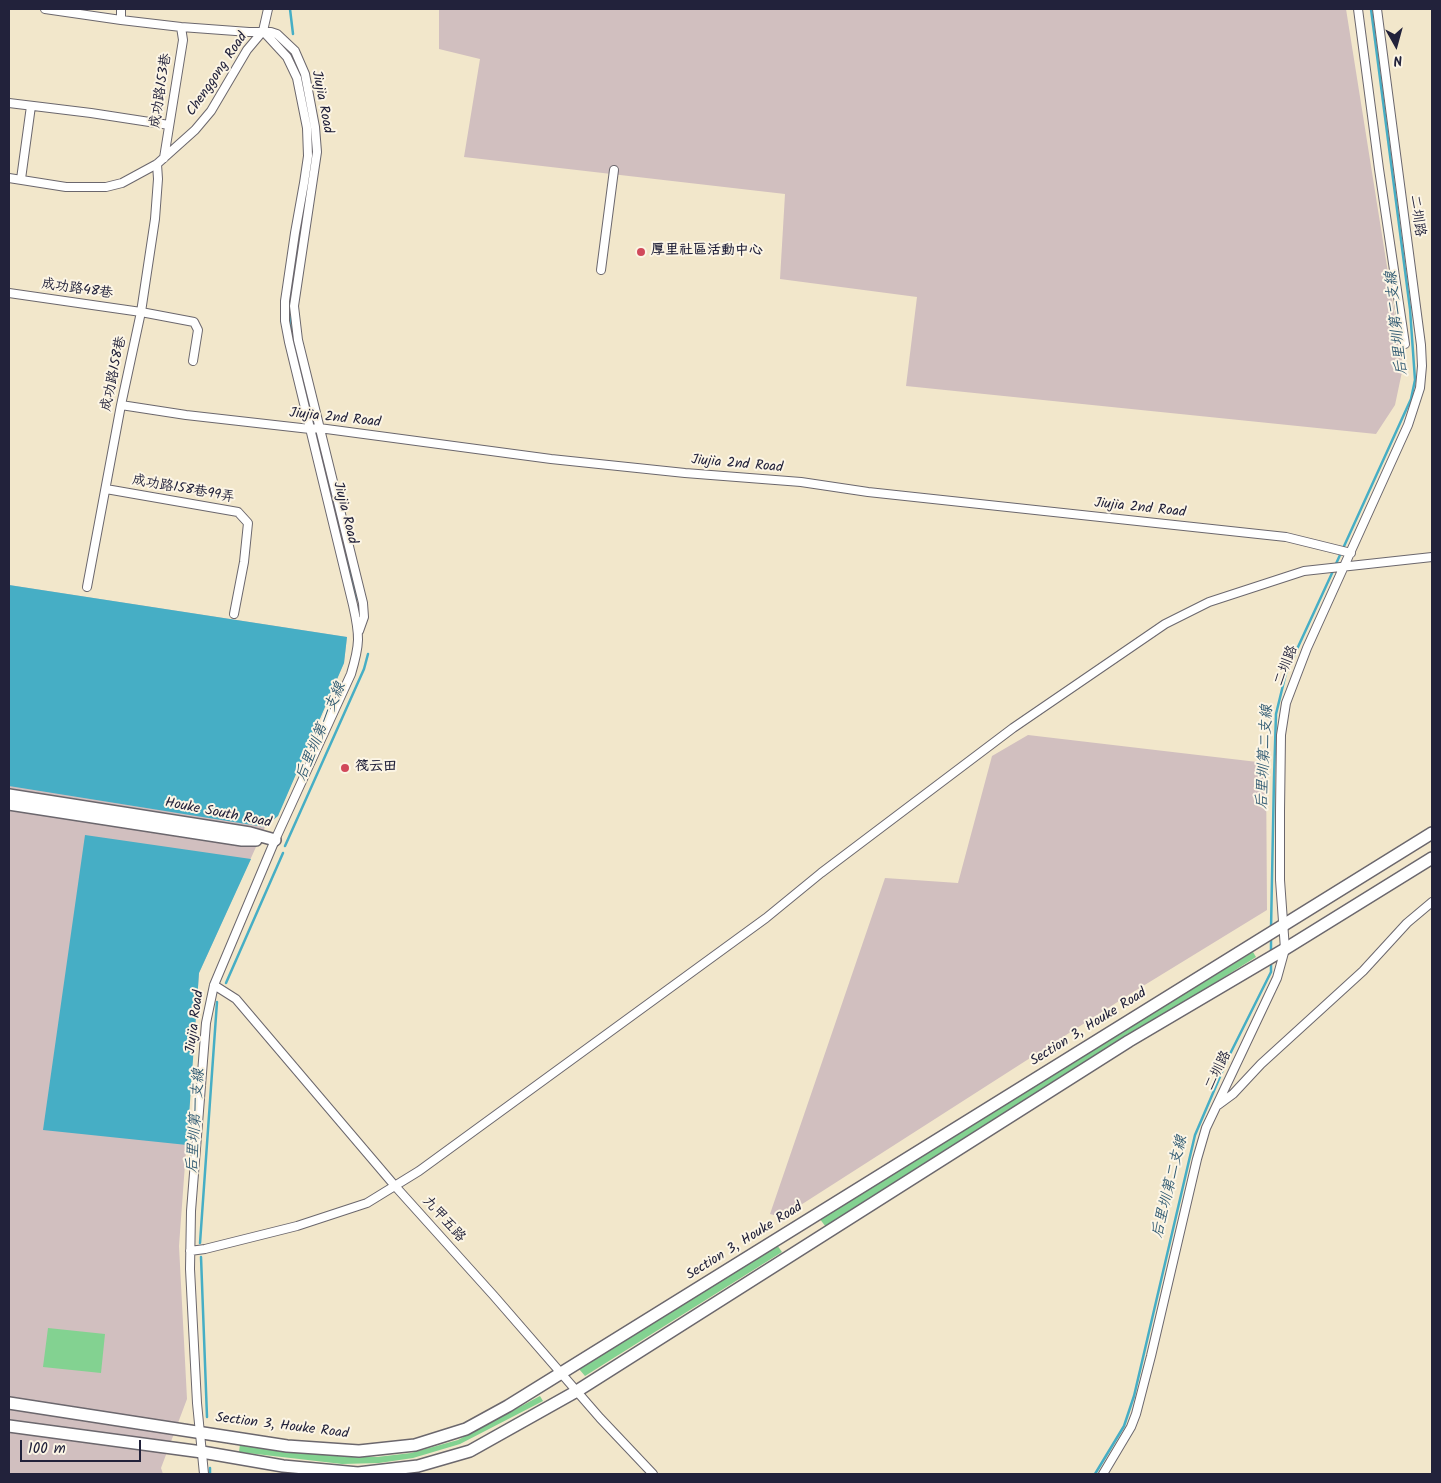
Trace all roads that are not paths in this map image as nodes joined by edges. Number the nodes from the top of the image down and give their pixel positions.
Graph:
1 (46, 9) edge
2 (121, 9) edge
3 (268, 9) edge
4 (1358, 9) edge
5 (1377, 9) edge
6 (121, 20) junction
7 (181, 27) junction
8 (263, 31) junction
9 (9, 103) edge
10 (31, 106) junction
11 (169, 125) junction
12 (164, 158) junction
13 (157, 164) junction
14 (614, 170) dead end
15 (9, 178) edge
16 (22, 179) junction
17 (602, 270) dead end
18 (9, 293) edge
19 (141, 312) junction
20 (1405, 344) dead end
21 (193, 361) dead end
22 (121, 405) junction
23 (319, 428) junction
24 (310, 429) junction
25 (106, 489) junction
26 (1351, 553) junction
27 (1432, 557) edge
28 (1344, 566) junction
29 (87, 587) dead end
30 (234, 614) dead end
31 (359, 631) junction
32 (9, 795) edge
33 (9, 804) edge
34 (1432, 833) edge
35 (275, 840) junction
36 (1432, 858) edge
37 (1432, 902) edge
38 (1282, 926) junction
39 (1285, 949) junction
40 (214, 985) junction
41 (1216, 1106) junction
42 (395, 1186) junction
43 (190, 1251) junction
44 (562, 1372) junction
45 (577, 1391) junction
46 (9, 1403) edge
47 (9, 1426) edge
48 (200, 1432) junction
49 (202, 1452) junction
50 (204, 1474) edge
51 (653, 1474) edge
52 (1103, 1474) edge

1 - 6 street
2 - 6 street
3 - 8 street, Chenggong Road
4 - 20 street
5 - 26 street, 二圳路
6 - 7 street
7 - 8 street
7 - 11 street, 成功路153巷
8 - 12 street, Chenggong Road
8 - 23 street, Jiujia Road
8 - 24 street, Jiujia Road
9 - 10 street
10 - 11 street
10 - 16 street
11 - 12 street, 成功路153巷
12 - 13 street, Chenggong Road
13 - 16 street, Chenggong Road
13 - 19 street, 成功路158巷
14 - 17 street
15 - 16 street, Chenggong Road
18 - 19 street, 成功路48巷
19 - 21 street, 成功路48巷
19 - 22 street, 成功路158巷
22 - 24 street, Jiujia 2nd Road
22 - 25 street, 成功路158巷
23 - 24 street, Jiujia 2nd Road
23 - 26 street, Jiujia 2nd Road
23 - 31 street, Jiujia Road
24 - 31 street, Jiujia Road
25 - 29 street, 成功路158巷
25 - 30 street, 成功路158巷99弄
26 - 28 street, 二圳路
27 - 28 street
28 - 38 street, 二圳路
28 - 42 street
31 - 35 street, Jiujia Road
32 - 35 street, Houke South Road
33 - 35 street, Houke South Road
34 - 38 street, Section 3, Houke Road
35 - 40 street, Jiujia Road
36 - 39 street
37 - 41 street
38 - 39 street, 二圳路
38 - 44 street, Section 3, Houke Road
39 - 41 street, 二圳路
39 - 45 street
40 - 42 street, 九甲五路
40 - 43 street, Jiujia Road
41 - 52 street, 二圳路
42 - 43 street
42 - 44 street, 九甲五路
43 - 48 street, Jiujia Road
44 - 45 street, 九甲五路
44 - 48 street, Section 3, Houke Road
45 - 49 street
45 - 51 street, 九甲五路
46 - 48 street, Section 3, Houke Road
47 - 49 street
48 - 49 street, Jiujia Road
49 - 50 street, Jiujia Road

